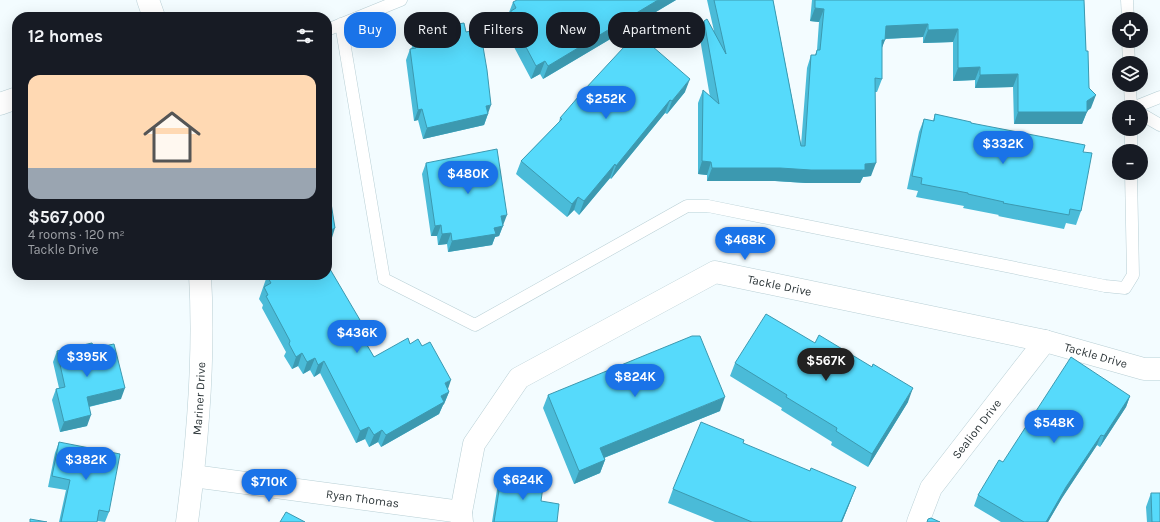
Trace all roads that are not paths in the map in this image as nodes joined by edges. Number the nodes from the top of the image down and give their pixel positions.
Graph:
1 (148, 0) edge
2 (401, 0) edge
3 (1127, 0) edge
4 (152, 12) edge
5 (1128, 12) edge
6 (341, 24) junction
7 (332, 28) edge
8 (1160, 97) edge
9 (12, 100) edge
10 (1148, 102) edge
11 (0, 104) edge
12 (1148, 118) edge
13 (1160, 125) edge
14 (1131, 180) edge
15 (200, 280) edge
16 (1044, 341) junction
17 (1160, 369) edge
18 (193, 476) junction
19 (462, 517) edge
20 (187, 522) edge
21 (918, 522) edge

1 - 4 street
2 - 6 lane
3 - 5 lane
6 - 7 lane
6 - 14 lane
8 - 10 lane
9 - 11 street
12 - 13 lane
15 - 18 street, Mariner Drive
16 - 17 street, Tackle Drive
16 - 19 street, Tackle Drive
16 - 21 street, Sealion Drive
18 - 19 street, Ryan Thomas
18 - 20 street, Mariner Drive

